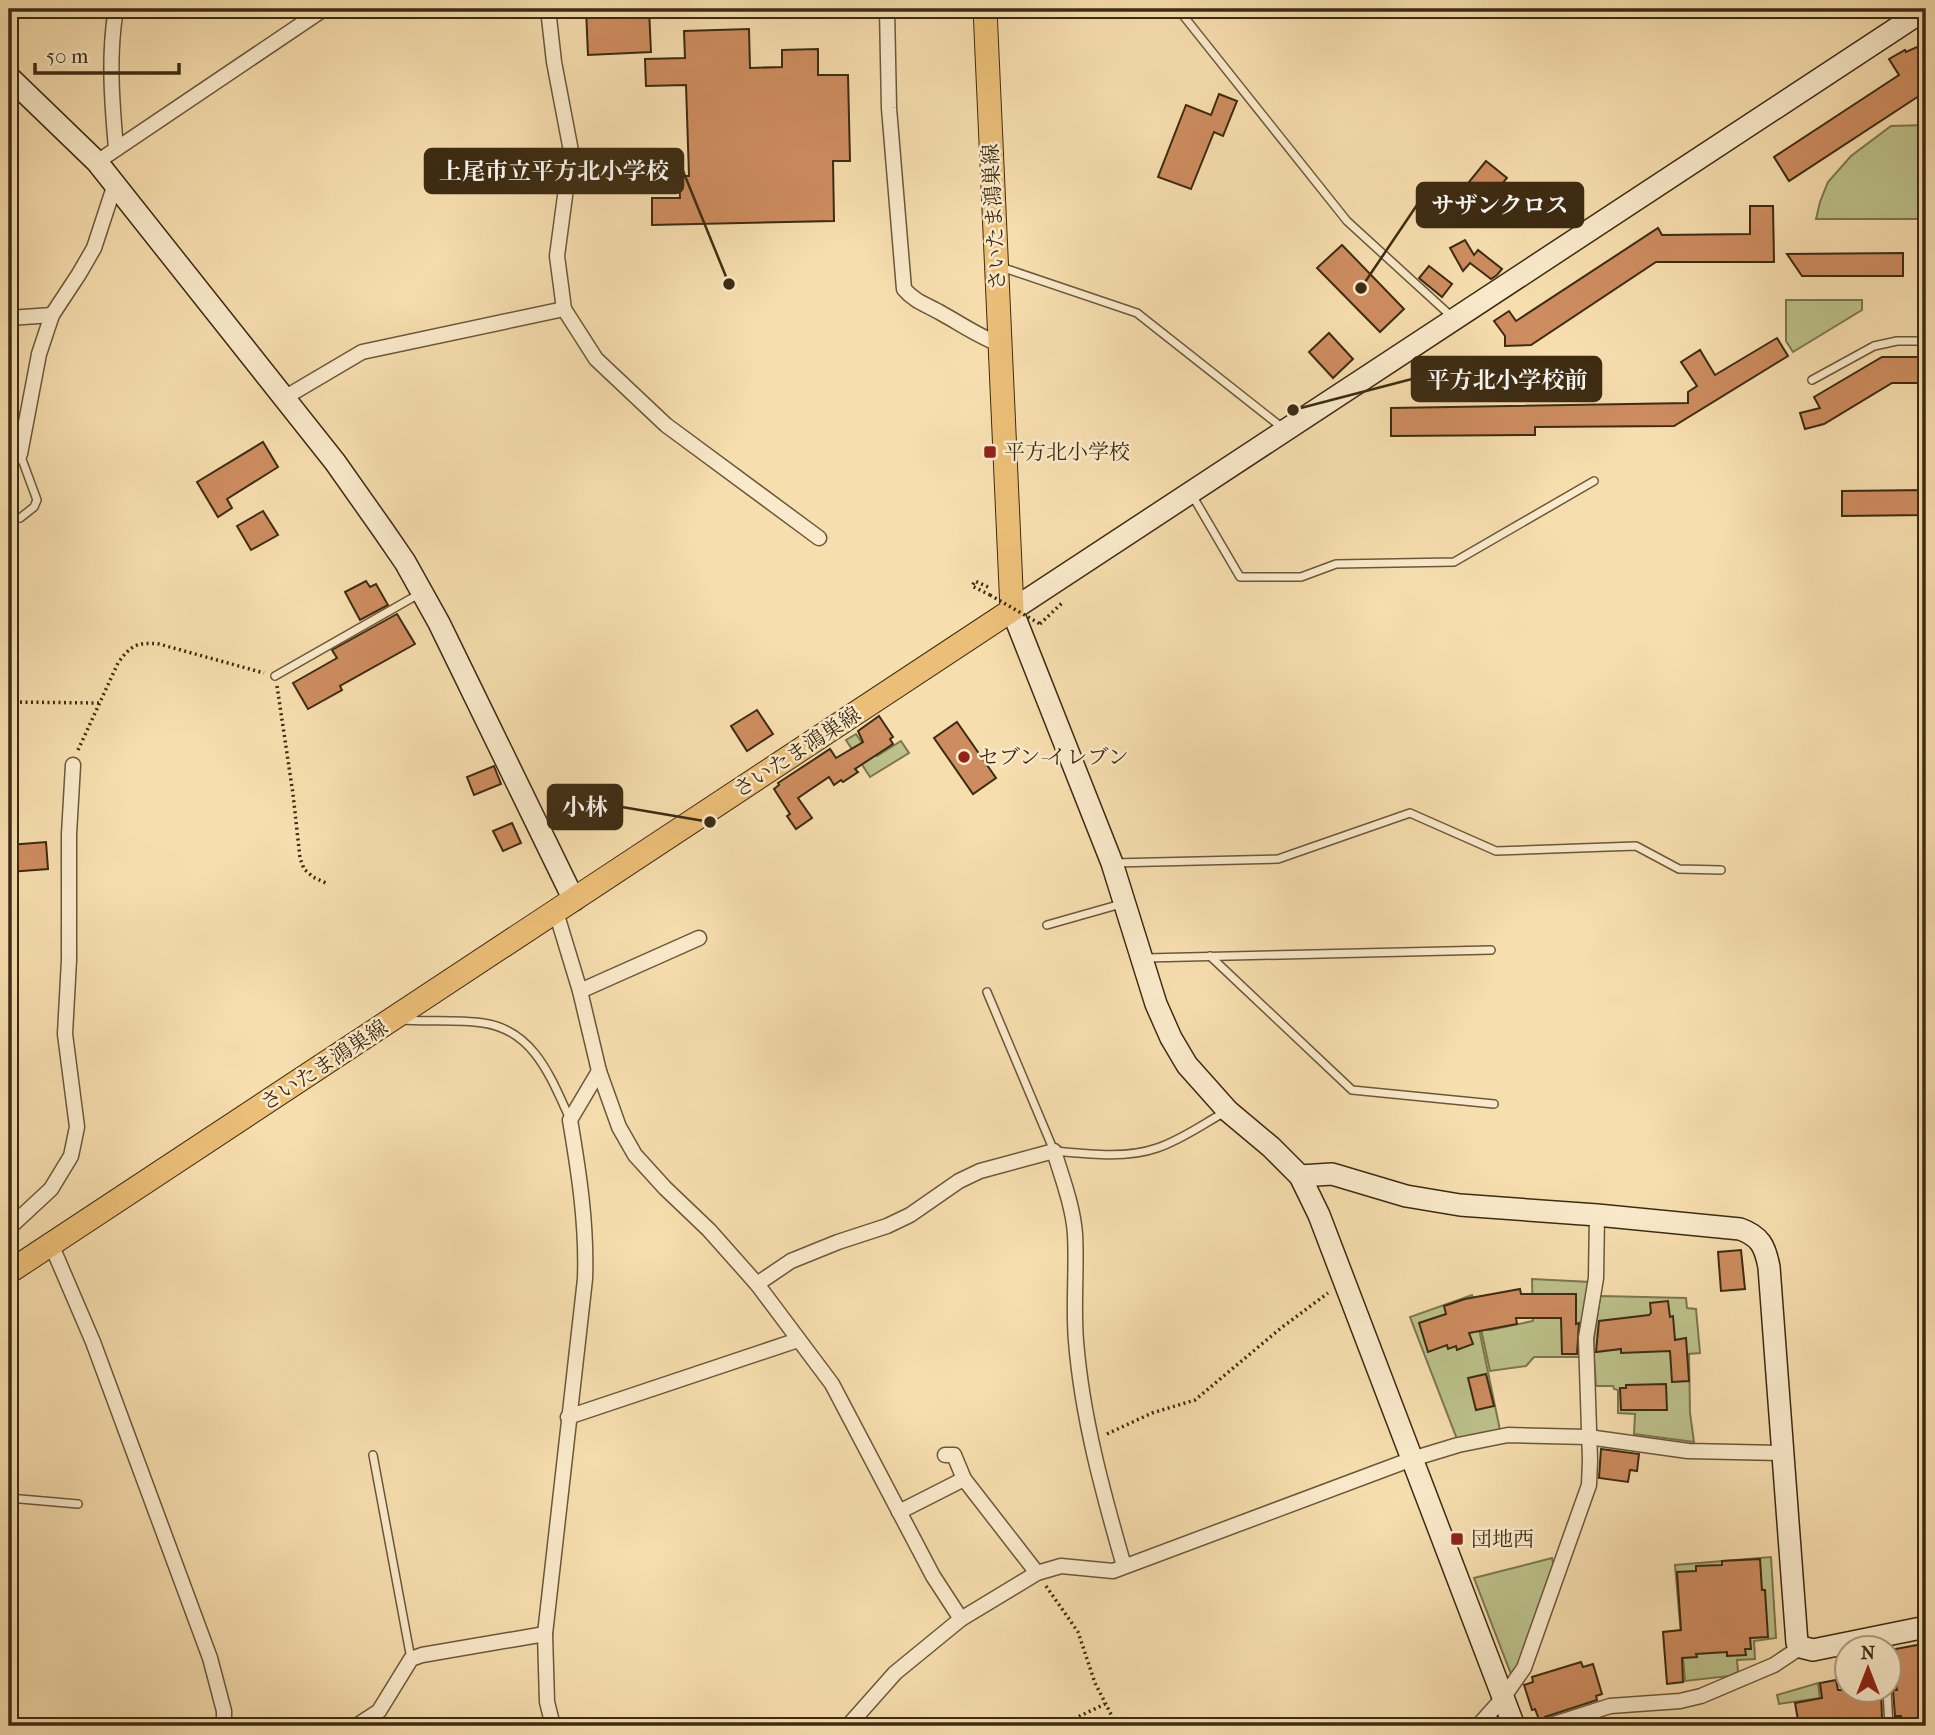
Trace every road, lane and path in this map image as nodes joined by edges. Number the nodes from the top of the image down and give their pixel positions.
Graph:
1 (116, 9) edge
2 (324, 9) edge
3 (548, 9) edge
4 (887, 9) edge
5 (985, 9) edge
6 (1178, 9) edge
7 (1926, 9) edge
8 (9, 77) edge
9 (116, 149) junction
10 (97, 162) junction
11 (115, 184) junction
12 (997, 265) junction
13 (564, 309) junction
14 (52, 314) junction
15 (9, 318) edge
16 (1454, 319) junction
17 (1926, 341) edge
18 (999, 344) junction
19 (1812, 380) dead end
20 (284, 398) junction
21 (1285, 430) junction
22 (15, 458) edge
23 (1594, 481) dead end
24 (1190, 492) junction
25 (20, 519) dead end
26 (819, 538) dead end
27 (988, 587) dead end
28 (422, 592) junction
29 (1066, 599) dead end
30 (1012, 610) junction
31 (275, 676) junction
32 (9, 702) edge
33 (99, 703) junction
34 (73, 765) joint
35 (1112, 863) junction
36 (1721, 870) dead end
37 (328, 884) dead end
38 (1125, 903) junction
39 (565, 906) junction
40 (1047, 925) dead end
41 (698, 938) dead end
42 (1491, 950) dead end
43 (1210, 956) junction
44 (1142, 958) junction
45 (580, 992) junction
46 (987, 992) dead end
47 (393, 1020) junction
48 (599, 1071) junction
49 (1494, 1104) dead end
50 (1228, 1111) junction
51 (570, 1120) junction
52 (1054, 1151) junction
53 (1300, 1176) junction
54 (1597, 1215) junction
55 (9, 1228) edge
56 (51, 1244) junction
57 (9, 1272) edge
58 (1346, 1282) junction
59 (757, 1284) junction
60 (798, 1340) junction
61 (568, 1417) junction
62 (1588, 1437) junction
63 (1092, 1440) junction
64 (1782, 1453) junction
65 (373, 1455) dead end
66 (945, 1455) dead end
67 (1412, 1460) junction
68 (964, 1479) junction
69 (9, 1498) edge
70 (78, 1504) dead end
71 (899, 1512) junction
72 (1124, 1566) junction
73 (1037, 1573) junction
74 (961, 1619) junction
75 (1926, 1627) edge
76 (545, 1634) junction
77 (1904, 1635) edge
78 (1801, 1647) junction
79 (1834, 1647) edge
80 (411, 1659) junction
81 (1503, 1698) junction
82 (1105, 1704) junction
83 (1888, 1704) edge
84 (224, 1726) edge
85 (356, 1726) edge
86 (552, 1726) edge
87 (848, 1726) edge
88 (1059, 1726) edge
89 (1117, 1726) edge
90 (1478, 1726) edge
91 (1514, 1726) edge
92 (1548, 1726) edge
93 (1889, 1726) edge

1 - 9 street
2 - 9 street
3 - 13 street
4 - 18 street
5 - 12 main road, さいたま鴻巣線
6 - 16 lane
7 - 16 street
8 - 10 street
9 - 10 street
10 - 11 street
11 - 14 street
11 - 20 street
12 - 18 main road, さいたま鴻巣線
12 - 21 lane
13 - 20 street
13 - 26 street
14 - 15 street
14 - 22 street
16 - 21 street
17 - 19 lane
18 - 30 main road, さいたま鴻巣線
20 - 28 street
21 - 24 street
22 - 25 lane
23 - 24 lane
24 - 30 street
27 - 29 path, bridge
28 - 31 lane
28 - 39 street
30 - 35 street
30 - 39 main road, さいたま鴻巣線
31 - 33 path
31 - 37 path
32 - 33 path
33 - 34 path
34 - 55 street
35 - 36 lane
35 - 38 street
38 - 40 lane
38 - 44 street
39 - 45 street
39 - 47 main road, さいたま鴻巣線
41 - 45 street
42 - 43 lane
43 - 44 lane
43 - 49 lane
44 - 50 street
45 - 48 street
46 - 52 lane
47 - 51 lane
47 - 56 main road, さいたま鴻巣線
48 - 51 street
48 - 59 street
50 - 52 lane
50 - 53 street
51 - 61 street
52 - 59 street
52 - 63 street
53 - 54 street
53 - 58 street
54 - 62 street
54 - 64 street
56 - 57 main road, さいたま鴻巣線
56 - 84 street
58 - 63 path
58 - 67 street
59 - 60 street
60 - 61 street
60 - 71 street
61 - 76 street
62 - 64 street
62 - 67 street
62 - 81 street
63 - 72 street
64 - 78 street
65 - 80 lane
66 - 68 street
67 - 72 street
67 - 81 street
68 - 71 street
68 - 73 street
69 - 70 lane
71 - 74 street
72 - 73 street
73 - 74 street
73 - 82 path
74 - 87 street
75 - 77 street
76 - 80 street
76 - 86 street
78 - 79 street
78 - 92 street
80 - 85 street
81 - 90 street
81 - 91 street
82 - 88 path
82 - 89 path
83 - 93 lane

